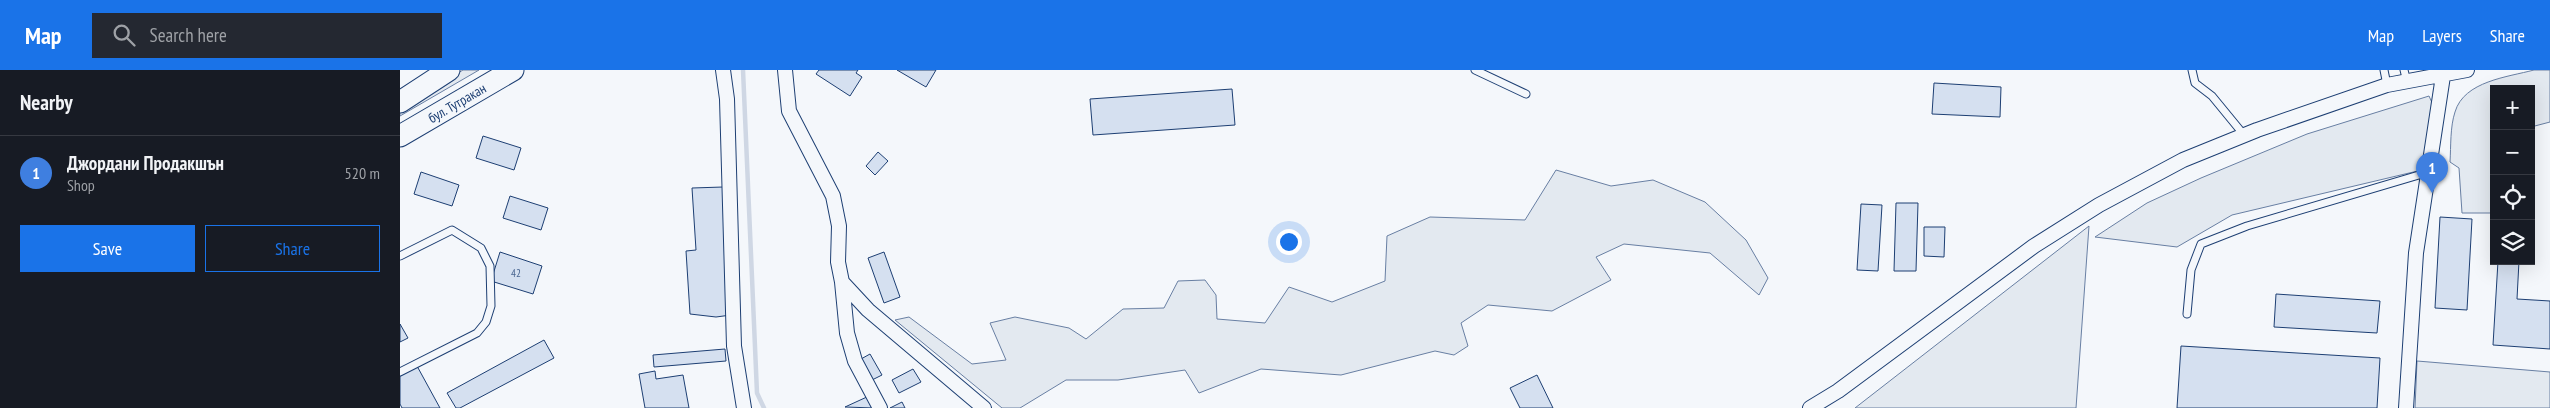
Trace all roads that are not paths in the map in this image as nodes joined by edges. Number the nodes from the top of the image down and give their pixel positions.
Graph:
1 (450, 70) edge
2 (513, 70) edge
3 (723, 70) edge
4 (785, 70) edge
5 (1475, 70) edge
6 (2192, 70) edge
7 (2384, 70) edge
8 (2467, 70) edge
9 (2406, 76) edge
10 (2443, 76) junction
11 (2387, 85) junction
12 (1526, 94) dead end
13 (400, 102) edge
14 (2244, 135) junction
15 (400, 136) edge
16 (2428, 172) junction
17 (400, 256) edge
18 (842, 282) junction
19 (2187, 314) dead end
20 (400, 372) edge
21 (744, 408) edge
22 (880, 408) edge
23 (984, 408) edge
24 (1810, 408) edge
25 (2406, 408) edge

1 - 13 main road
2 - 15 main road, бул. Тутракан
3 - 21 street
4 - 18 street
5 - 12 lane
6 - 14 lane
7 - 11 lane
8 - 10 street
9 - 10 street
9 - 11 street
10 - 16 street
11 - 14 street
14 - 24 street
16 - 19 lane
16 - 25 street
17 - 20 lane
18 - 22 street
18 - 23 street

